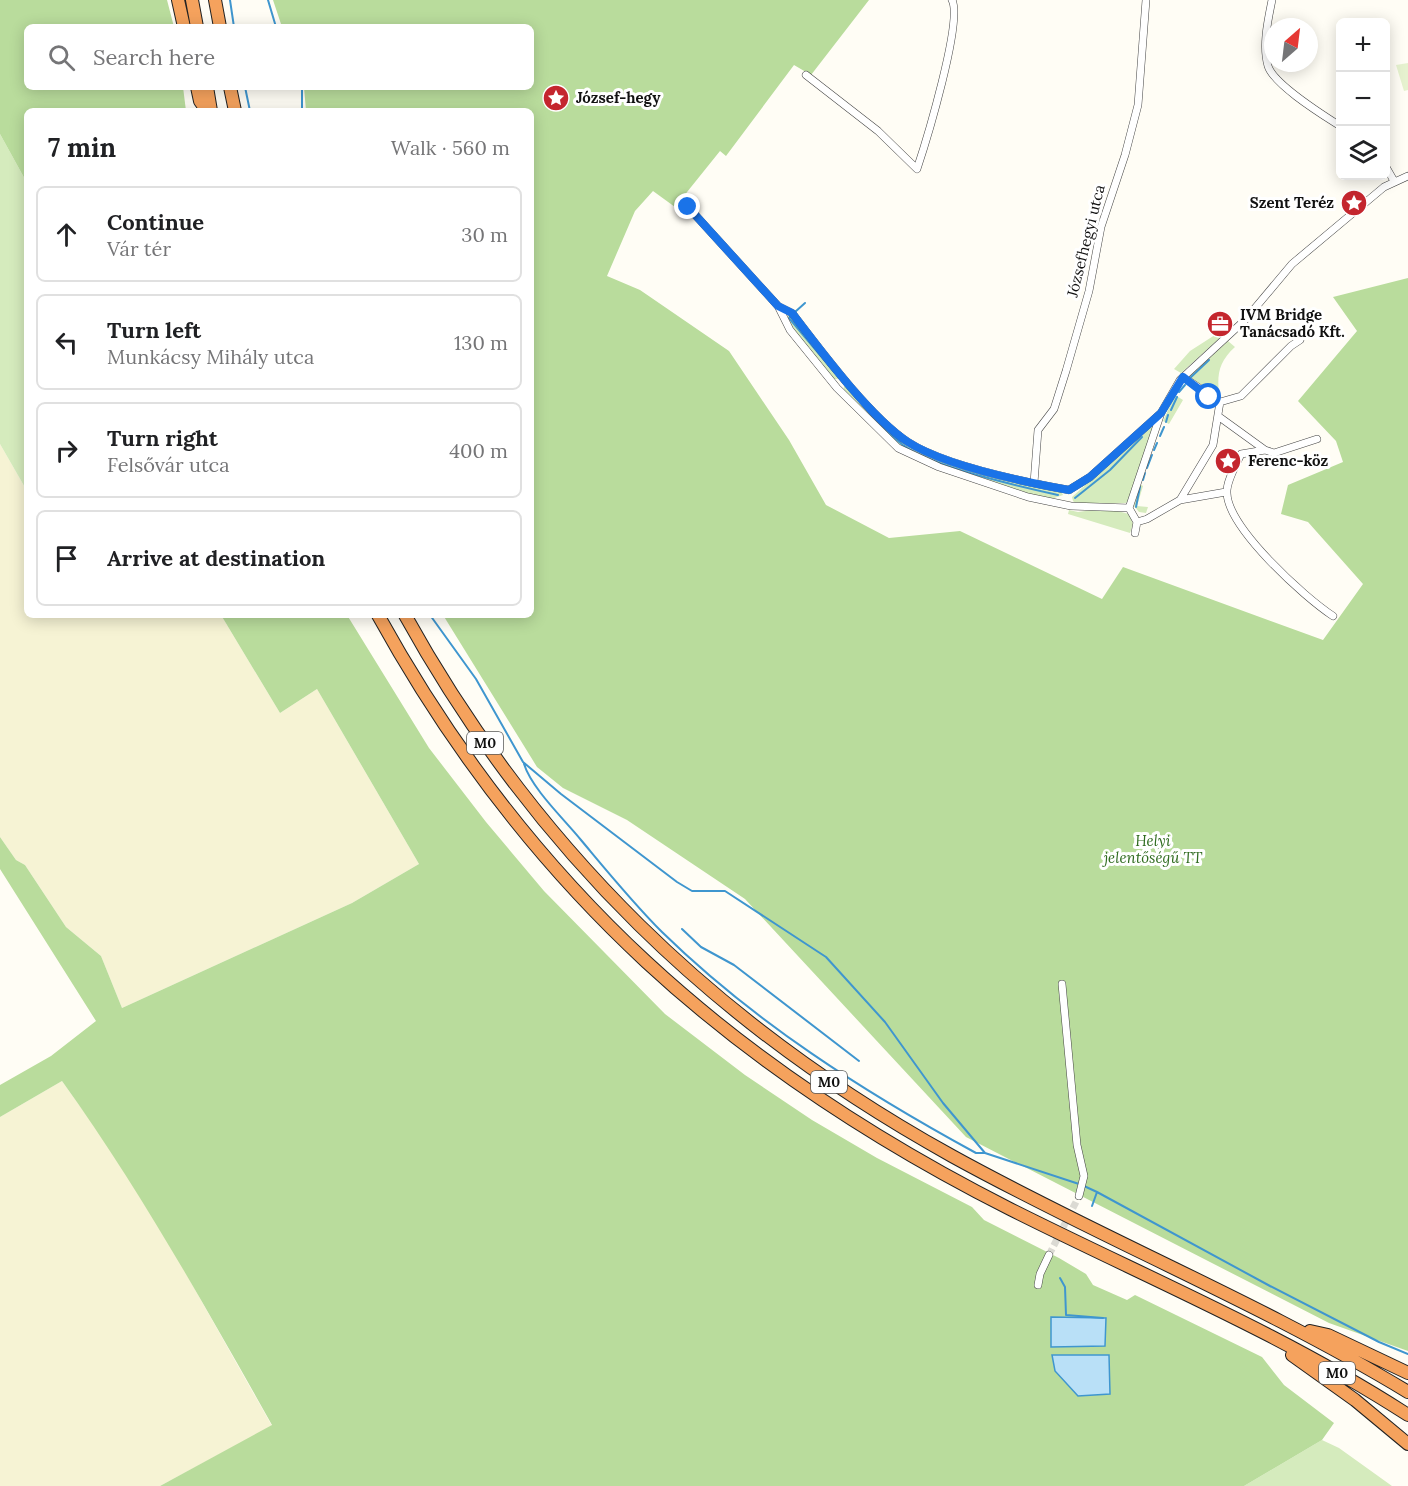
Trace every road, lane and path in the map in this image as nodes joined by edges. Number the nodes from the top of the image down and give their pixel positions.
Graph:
1 (178, 0) edge
2 (192, 0) edge
3 (215, 0) edge
4 (1146, 0) edge
5 (1272, 0) edge
6 (953, 1) edge
7 (183, 24) edge
8 (196, 24) edge
9 (219, 24) edge
10 (806, 75) dead end
11 (198, 90) edge
12 (207, 90) edge
13 (230, 90) edge
14 (206, 108) edge
15 (209, 108) edge
16 (234, 108) edge
17 (1336, 122) edge
18 (1390, 174) edge
19 (1408, 176) edge
20 (1394, 181) junction
21 (688, 207) dead end
22 (778, 306) junction
23 (1300, 340) dead end
24 (1183, 377) junction
25 (1220, 402) junction
26 (1161, 413) junction
27 (1218, 416) junction
28 (1317, 439) dead end
29 (1264, 450) junction
30 (1034, 483) junction
31 (1069, 490) junction
32 (1226, 492) junction
33 (1180, 500) junction
34 (1068, 503) junction
35 (1128, 508) junction
36 (1137, 522) junction
37 (1135, 534) dead end
38 (1333, 616) dead end
39 (380, 618) edge
40 (407, 618) edge
41 (1062, 984) dead end
42 (1079, 1196) tunnel mouth
43 (1049, 1255) tunnel mouth
44 (1038, 1285) dead end
45 (1300, 1330) junction
46 (1264, 1334) junction
47 (1408, 1373) edge
48 (1408, 1392) edge
49 (1408, 1415) edge
50 (1408, 1444) edge

1 - 7 highway
2 - 8 highway
3 - 9 highway
4 - 30 street, Józsefhegyi utca
5 - 17 street
6 - 10 street
11 - 14 highway
12 - 15 highway
13 - 16 highway
18 - 20 street
19 - 20 street
20 - 24 street
21 - 22 street
22 - 30 street
22 - 34 street
23 - 25 street
24 - 25 street
24 - 26 street
25 - 27 street
26 - 31 street
26 - 35 street
27 - 29 street
27 - 33 street
28 - 29 street
29 - 32 street
30 - 31 street
31 - 34 street
32 - 33 street
32 - 38 street
33 - 36 street
34 - 35 street
35 - 36 street
36 - 37 street
39 - 46 highway, M0
40 - 45 highway, M0
41 - 42 street
43 - 44 street
45 - 47 highway
45 - 48 highway, M0
46 - 49 highway, M0
46 - 50 highway

